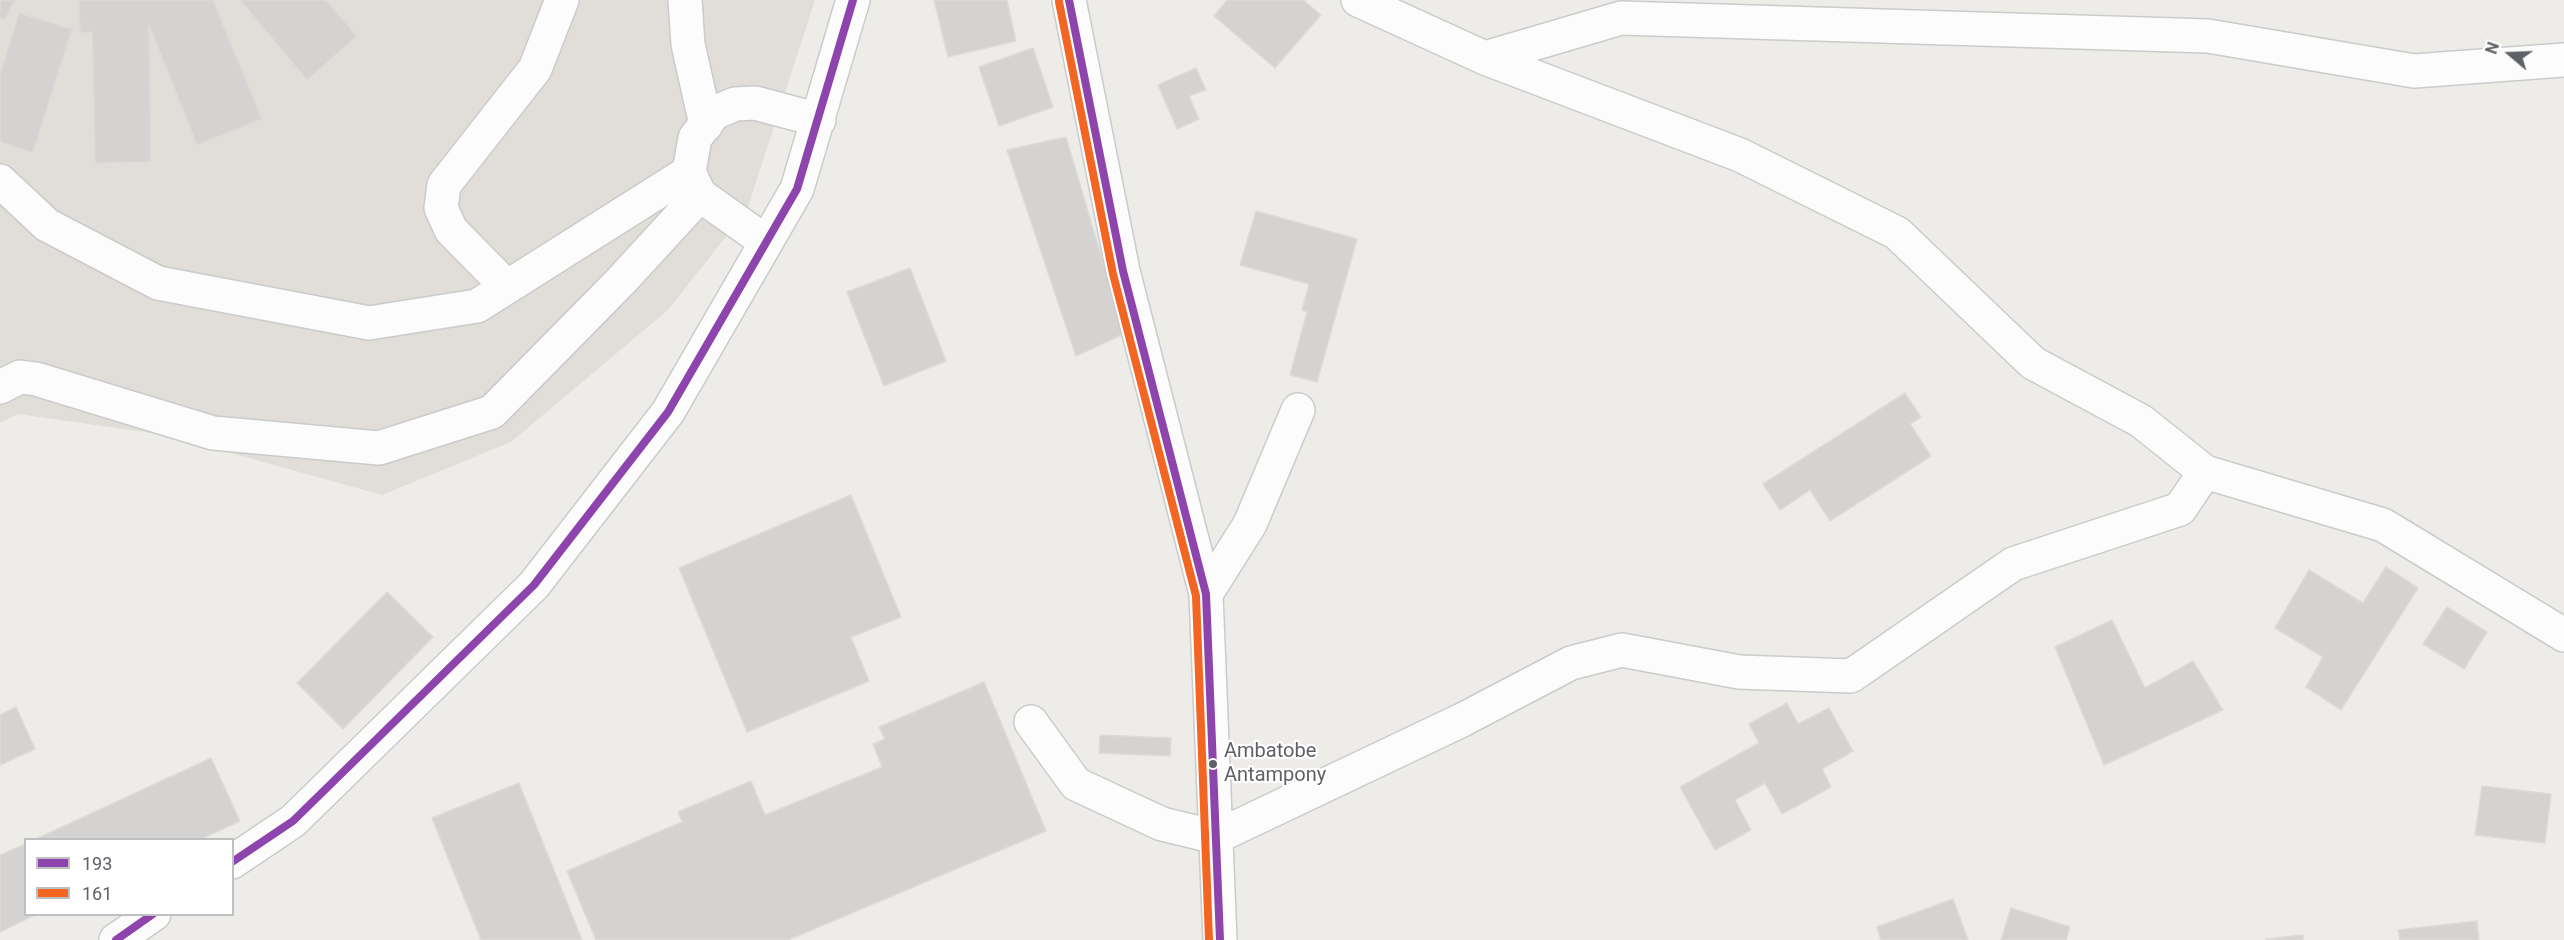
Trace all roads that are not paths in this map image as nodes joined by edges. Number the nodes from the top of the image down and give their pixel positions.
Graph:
1 (561, 0) edge
2 (685, 0) edge
3 (853, 0) edge
4 (1069, 0) edge
5 (1358, 0) edge
6 (1485, 58) junction
7 (2564, 60) edge
8 (819, 120) junction
9 (706, 124) junction
10 (0, 181) edge
11 (694, 184) junction
12 (766, 242) junction
13 (507, 287) junction
14 (0, 387) edge
15 (1298, 410) dead end
16 (2205, 472) junction
17 (1206, 594) junction
18 (2564, 635) edge
19 (1031, 722) dead end
20 (1216, 837) junction
21 (234, 861) edge
22 (152, 916) edge
23 (116, 940) edge
24 (1220, 940) edge

1 - 13 street
2 - 9 street
3 - 8 street
4 - 17 street
5 - 6 street
6 - 7 street
6 - 16 street
8 - 9 street
8 - 12 street
9 - 11 street
10 - 13 street
11 - 12 street
11 - 13 street
11 - 14 street
12 - 21 street
15 - 17 street
16 - 18 street
16 - 20 street
17 - 20 street
19 - 20 street
20 - 24 street
22 - 23 street

